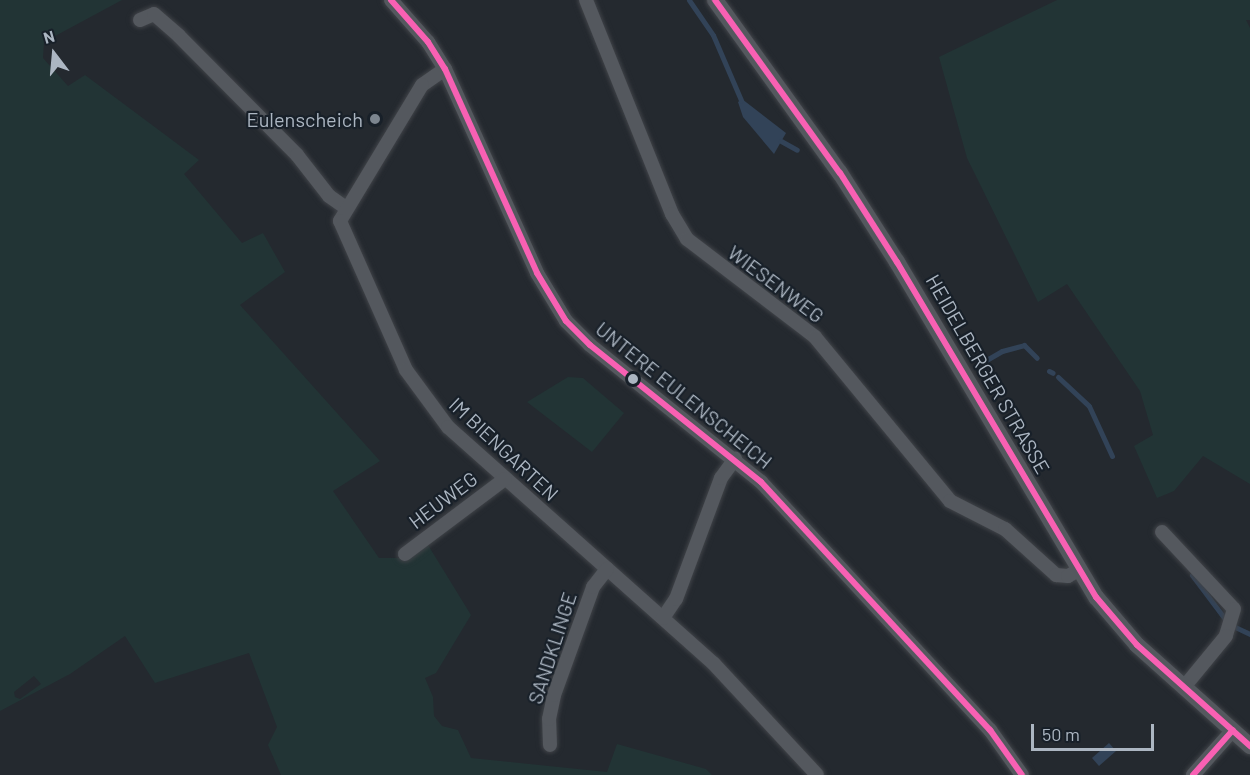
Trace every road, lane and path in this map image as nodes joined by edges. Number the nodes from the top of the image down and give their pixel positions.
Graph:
1 (391, 0) edge
2 (586, 0) edge
3 (715, 0) edge
4 (140, 20) dead end
5 (445, 69) junction
6 (345, 207) junction
7 (735, 459) junction
8 (505, 479) junction
9 (1162, 532) dead end
10 (405, 554) dead end
11 (607, 569) junction
12 (1079, 570) junction
13 (663, 618) junction
14 (1184, 687) junction
15 (1233, 730) junction
16 (550, 745) dead end
17 (1250, 746) edge
18 (817, 775) edge
19 (1022, 775) edge
20 (1193, 775) edge

1 - 5 street, UNTERE EULENSCHEICH
2 - 12 street, WIESENWEG
3 - 12 street, HEIDELBERGER STRASSE
4 - 6 street
5 - 6 street
5 - 7 street, UNTERE EULENSCHEICH
6 - 8 street, IM BIENGARTEN
7 - 13 street
7 - 19 street, UNTERE EULENSCHEICH
8 - 10 street, HEUWEG
8 - 11 street, IM BIENGARTEN
9 - 14 street
11 - 13 street, IM BIENGARTEN
11 - 16 street, SANDKLINGE
12 - 14 street, HEIDELBERGER STRASSE
13 - 18 street, IM BIENGARTEN
14 - 15 street, HEIDELBERGER STRASSE
15 - 17 street, HEIDELBERGER STRASSE
15 - 20 street

